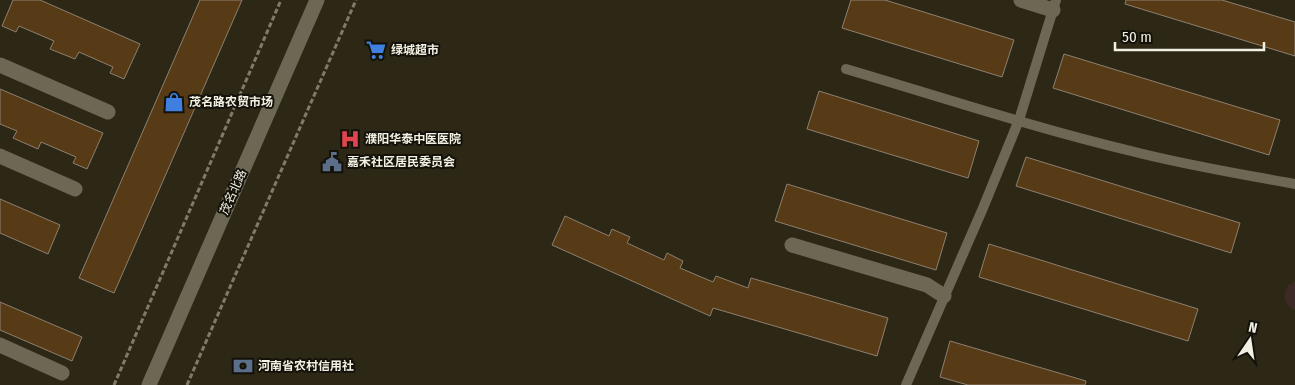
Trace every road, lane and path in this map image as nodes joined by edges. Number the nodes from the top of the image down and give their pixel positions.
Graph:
1 (281, 0) edge
2 (317, 0) edge
3 (356, 0) edge
4 (1021, 0) edge
5 (1055, 5) edge
6 (0, 65) edge
7 (846, 69) dead end
8 (108, 112) dead end
9 (1018, 120) junction
10 (0, 156) edge
11 (1295, 184) edge
12 (76, 189) dead end
13 (792, 245) dead end
14 (944, 296) junction
15 (0, 345) edge
16 (62, 373) dead end
17 (114, 385) edge
18 (149, 385) edge
19 (188, 385) edge
20 (906, 385) edge

1 - 17 path
2 - 18 street, 茂名北路
3 - 19 path
4 - 5 street
5 - 9 lane
6 - 8 street
7 - 9 lane
9 - 11 lane
9 - 14 lane
10 - 12 street
13 - 14 street
14 - 20 lane
15 - 16 street

